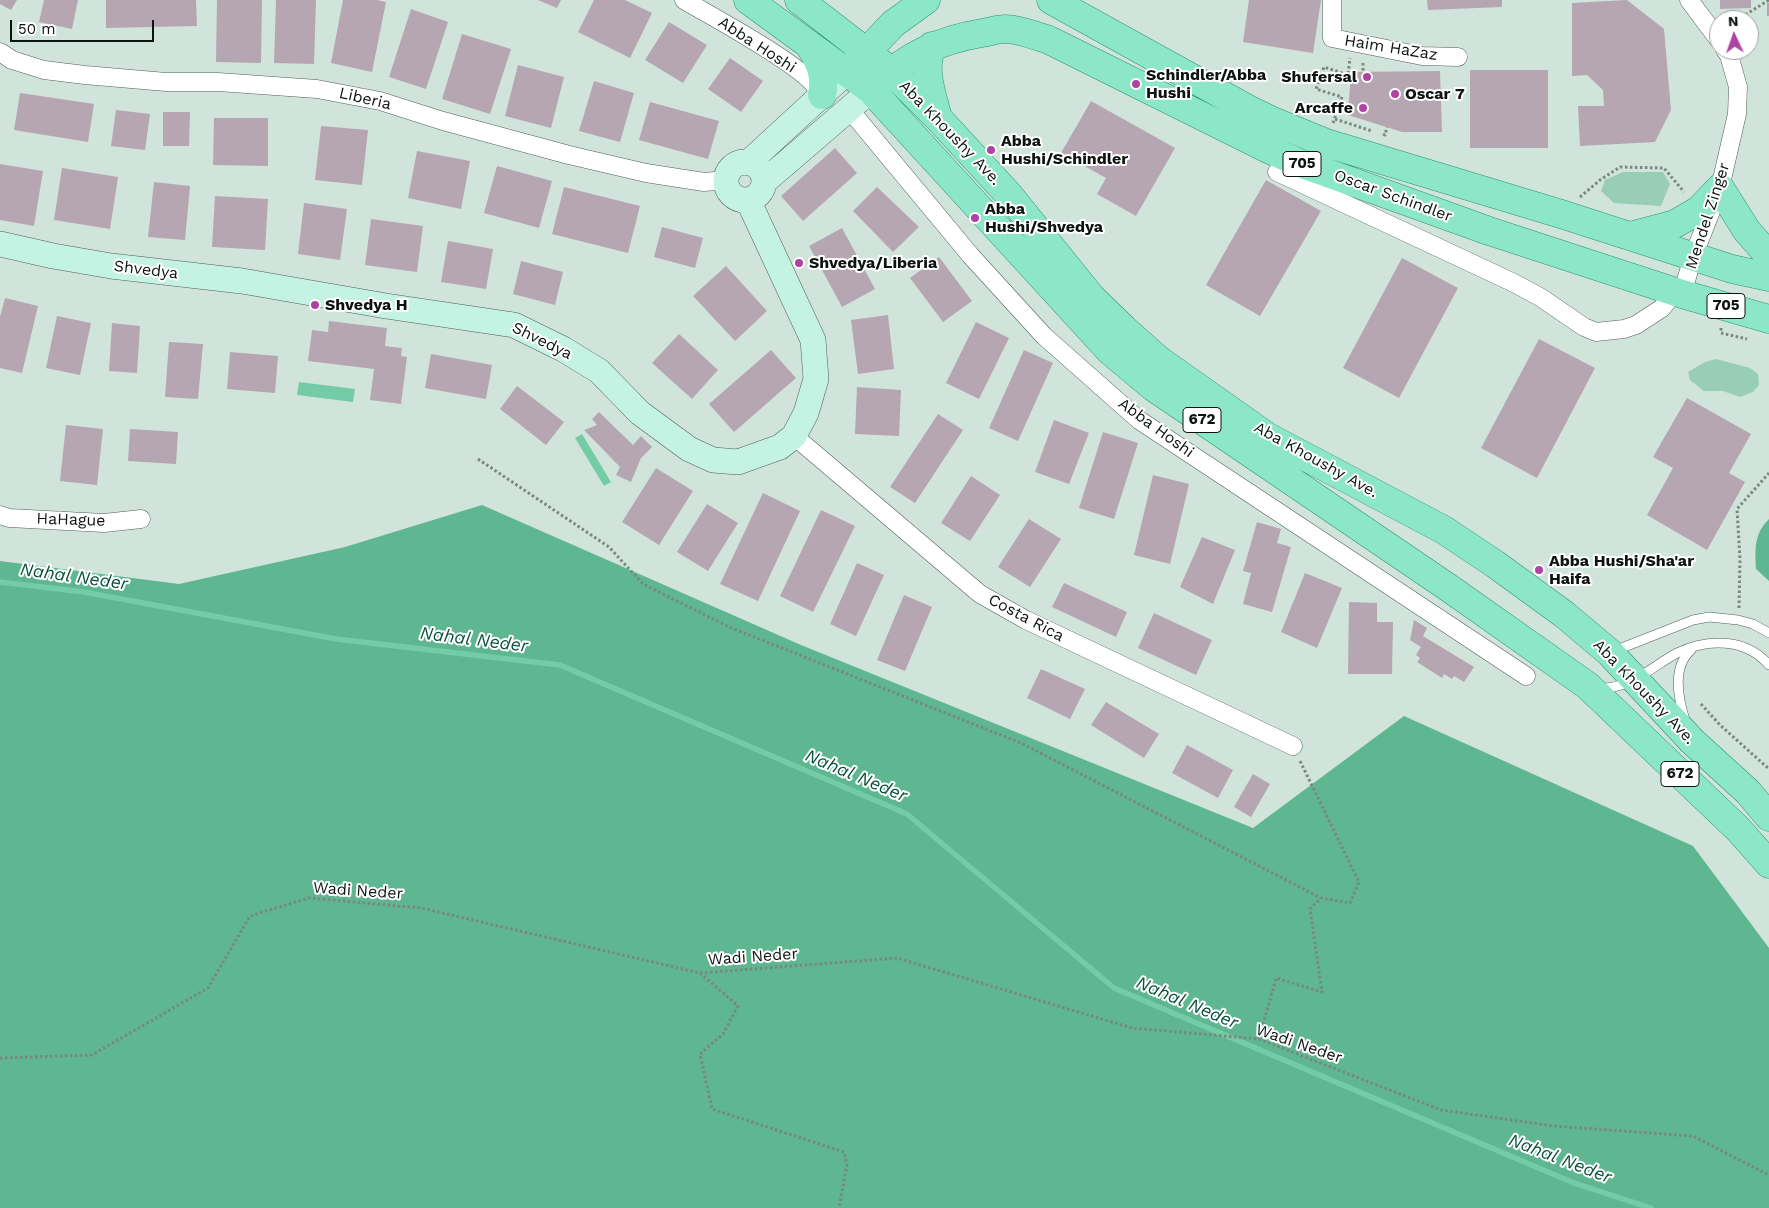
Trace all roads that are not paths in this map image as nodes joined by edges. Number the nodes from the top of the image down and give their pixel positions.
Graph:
1 (684, 0) edge
2 (748, 0) edge
3 (799, 0) edge
4 (926, 0) edge
5 (1051, 0) edge
6 (1332, 0) edge
7 (1690, 0) edge
8 (893, 24) junction
9 (833, 26) junction
10 (1709, 26) edge
11 (808, 44) junction
12 (932, 46) junction
13 (867, 51) junction
14 (0, 52) edge
15 (1458, 57) dead end
16 (1730, 60) edge
17 (891, 71) junction
18 (848, 72) junction
19 (871, 90) junction
20 (820, 97) junction
21 (849, 109) junction
22 (938, 118) junction
23 (748, 162) junction
24 (1277, 172) dead end
25 (726, 180) junction
26 (1720, 188) junction
27 (756, 191) junction
28 (1630, 236) junction
29 (0, 244) edge
30 (1769, 256) edge
31 (1693, 257) junction
32 (1769, 276) edge
33 (1682, 294) junction
34 (1769, 319) edge
35 (794, 436) junction
36 (0, 516) edge
37 (141, 519) dead end
38 (1769, 633) edge
39 (1694, 646) junction
40 (1610, 653) junction
41 (1769, 665) edge
42 (1526, 676) dead end
43 (1635, 680) junction
44 (1588, 686) junction
45 (1692, 741) junction
46 (1293, 746) road end
47 (1769, 817) edge
48 (1769, 864) edge

1 - 20 street, Abba Hoshi
2 - 11 main road, Abba Hoshi / 672
3 - 9 main road, 672
4 - 8 main road
5 - 28 main road, Oscar Schindler / 705
6 - 15 street, Haim HaZaz
7 - 10 street
8 - 9 main road
8 - 13 main road
9 - 13 main road, 672
11 - 18 main road, Abba Hoshi / 672
11 - 20 main road
12 - 17 main road, Oscar Schindler / 705
12 - 22 main road
12 - 33 main road, Oscar Schindler / 705
13 - 17 main road, Aba Khoushy Ave. / 672
13 - 18 main road
14 - 25 street, Liberia
16 - 26 street, Mendel Zinger
17 - 19 main road, Oscar Schindler / 705
17 - 22 main road, Aba Khoushy Ave. / 672
18 - 19 main road, Abba Hoshi / 672
18 - 20 street
19 - 21 street
19 - 44 main road, Aba Khoushy Ave. / 672
20 - 23 street
21 - 27 street
21 - 42 street, Abba Hoshi
22 - 40 main road, Aba Khoushy Ave. / 672
23 - 25 street
23 - 27 street, Shvedya
24 - 33 street
25 - 27 street
26 - 28 main road
26 - 30 main road
26 - 31 street, Mendel Zinger
27 - 35 street, Shvedya
28 - 31 main road, Oscar Schindler / 705
29 - 35 street, Shvedya
31 - 32 main road, Oscar Schindler / 705
31 - 33 street, Mendel Zinger
33 - 34 main road, Oscar Schindler / 705
35 - 46 street, Costa Rica
36 - 37 street, HaHague
38 - 40 lane
39 - 41 lane
39 - 43 lane
39 - 45 lane
40 - 43 main road, Aba Khoushy Ave. / 672
43 - 44 lane
43 - 45 main road, Aba Khoushy Ave. / 672
44 - 48 main road, Aba Khoushy Ave. / 672
45 - 47 main road, Aba Khoushy Ave. / 672

